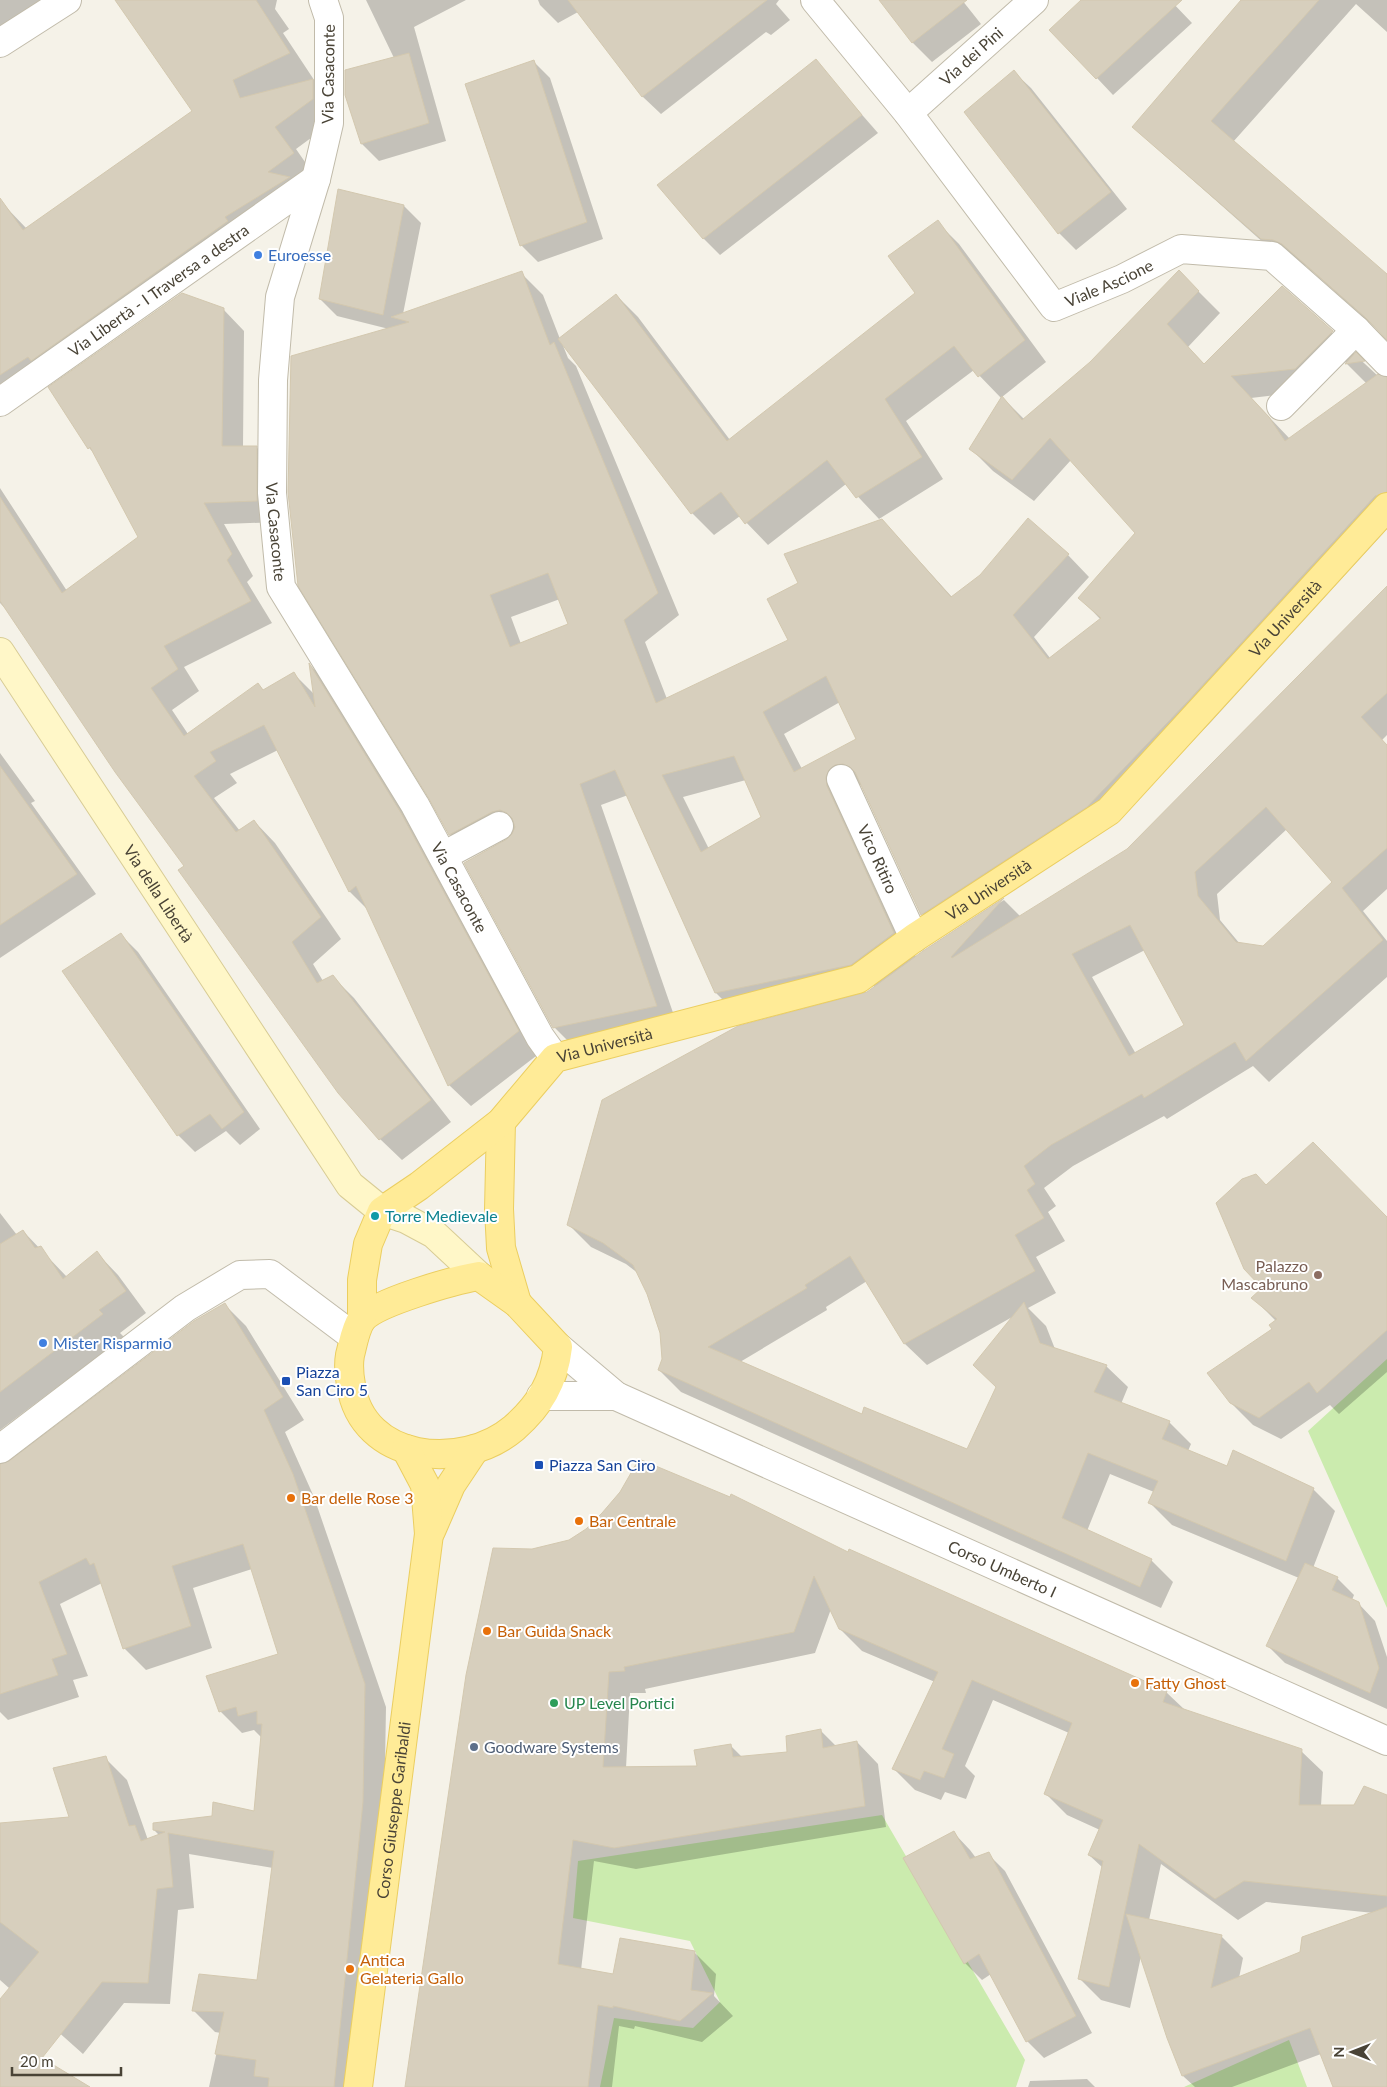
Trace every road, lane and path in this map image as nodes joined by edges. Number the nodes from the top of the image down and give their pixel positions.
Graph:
1 (67, 0) edge
2 (323, 0) edge
3 (815, 0) edge
4 (1034, 0) edge
5 (0, 43) edge
6 (908, 113) junction
7 (316, 179) junction
8 (1356, 330) junction
9 (1387, 362) edge
10 (0, 402) edge
11 (1281, 406) dead end
12 (1387, 507) edge
13 (0, 652) edge
14 (841, 779) dead end
15 (499, 826) dead end
16 (443, 856) junction
17 (914, 938) junction
18 (555, 1058) junction
19 (501, 1122) junction
20 (382, 1211) junction
21 (479, 1276) junction
22 (518, 1303) junction
23 (358, 1328) junction
24 (558, 1347) junction
25 (541, 1396) junction
26 (616, 1396) junction
27 (475, 1448) junction
28 (0, 1449) edge
29 (406, 1449) junction
30 (429, 1534) junction
31 (1387, 1741) edge
32 (358, 2087) edge

1 - 5 street
2 - 7 street, Via Casaconte
3 - 6 street, Viale Ascione
4 - 6 street, Via dei Pini
6 - 8 street, Viale Ascione
7 - 10 street, Via Libertà - I Traversa a destra
7 - 16 street, Via Casaconte
8 - 9 street, Viale Ascione
8 - 11 street
12 - 17 main road, Via Università
13 - 20 street, Via della Libertà
14 - 17 street, Vico Ritiro
15 - 16 street
16 - 18 street, Via Casaconte
17 - 18 main road, Via Università
18 - 19 main road, Via Università
19 - 20 main road, Via Università
19 - 22 main road
20 - 21 street
20 - 23 main road
21 - 22 main road
21 - 23 main road
22 - 24 main road
23 - 28 street
23 - 29 main road
24 - 25 main road
24 - 26 street, Corso Umberto I
25 - 26 street, Corso Umberto I
25 - 27 main road
26 - 31 street, Corso Umberto I
27 - 29 main road
27 - 30 main road, Corso Giuseppe Garibaldi
29 - 30 main road, Corso Giuseppe Garibaldi
30 - 32 main road, Corso Giuseppe Garibaldi

